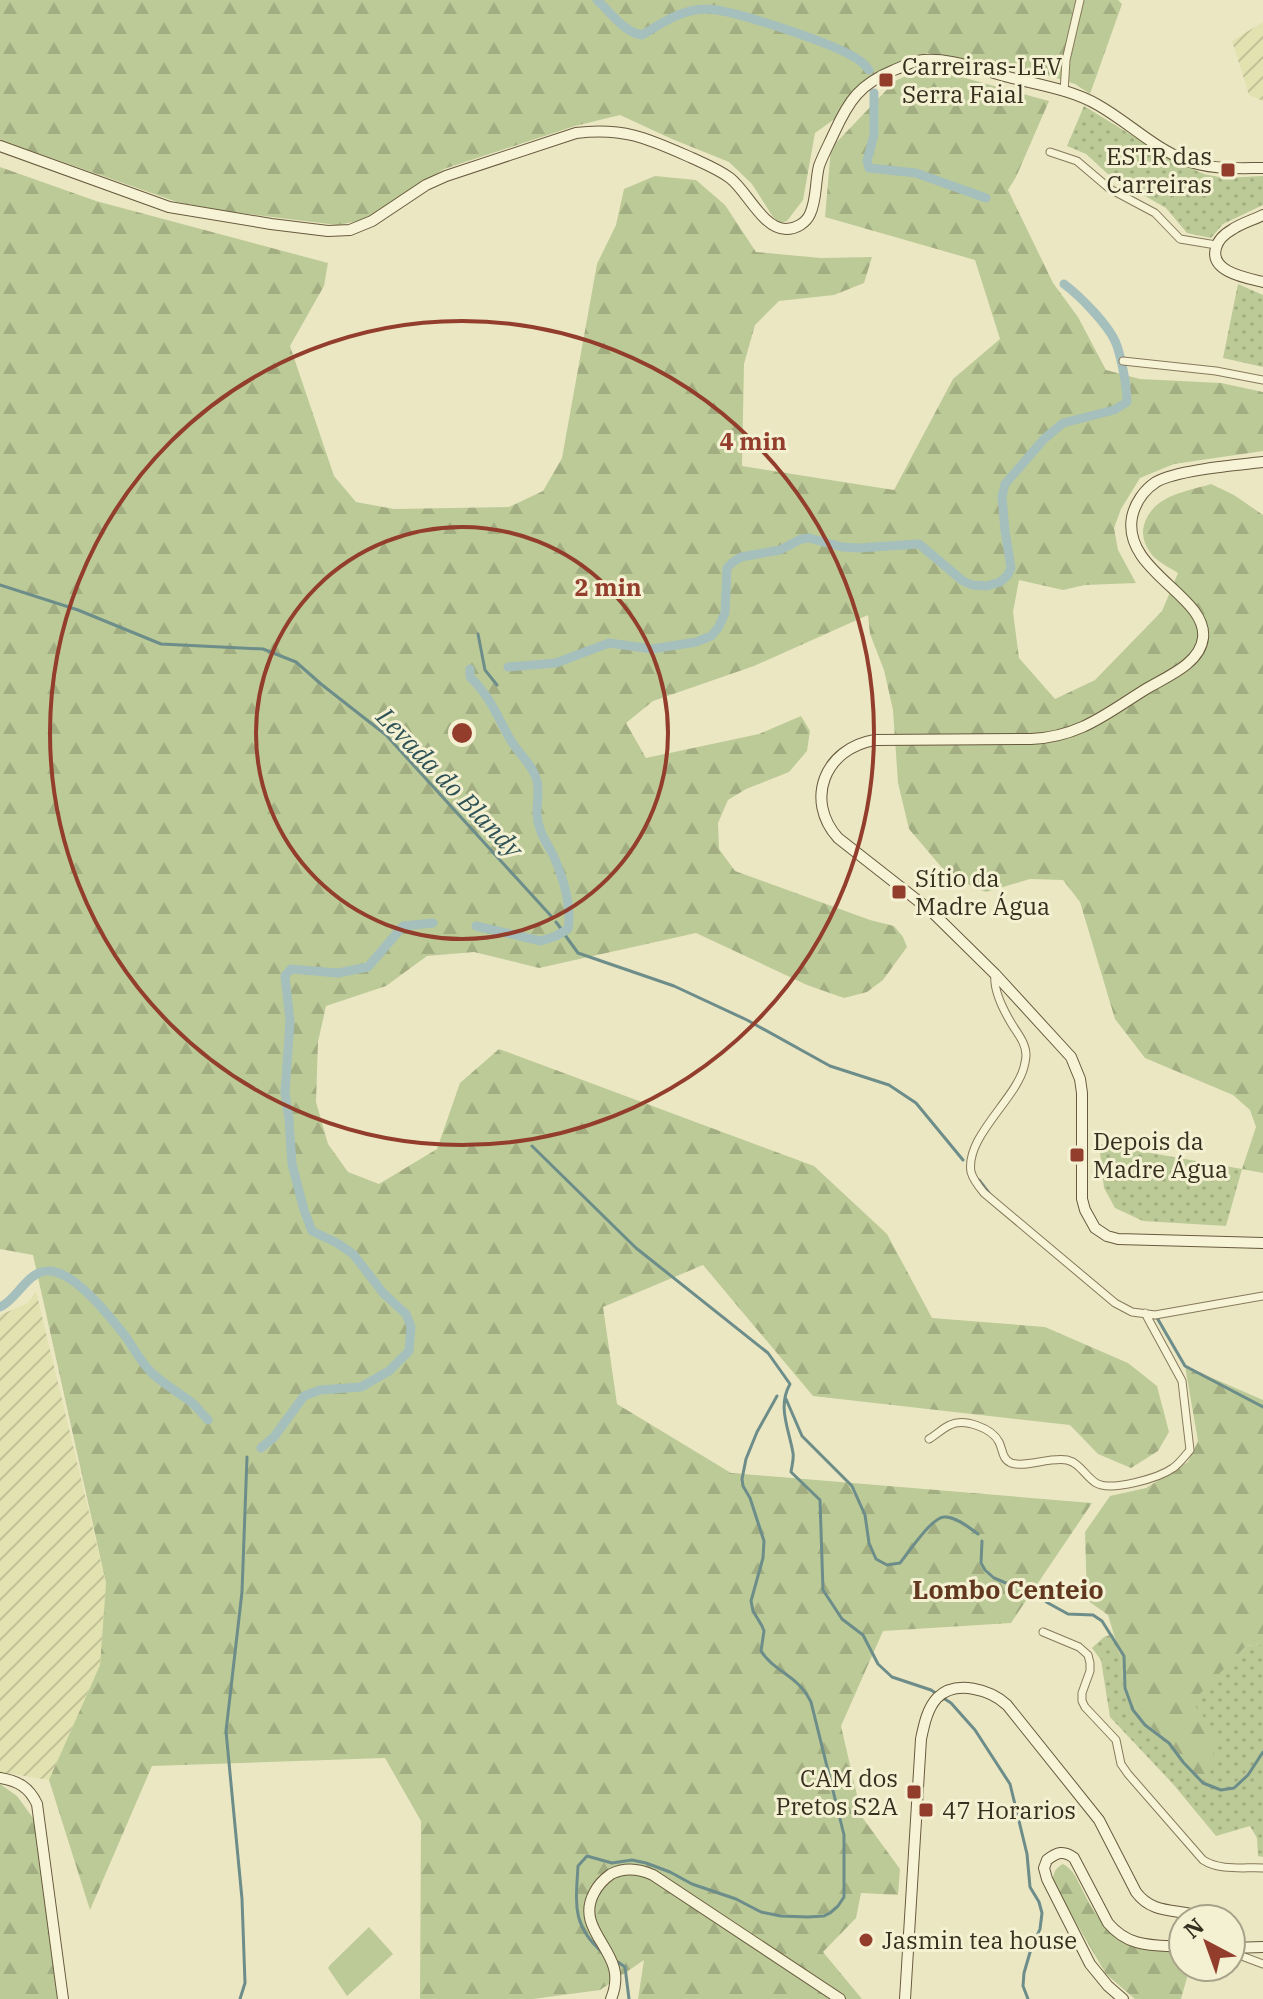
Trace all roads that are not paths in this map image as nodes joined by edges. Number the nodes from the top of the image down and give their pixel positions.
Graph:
1 (1080, 0) edge
2 (1064, 92) junction
3 (0, 146) edge
4 (1050, 152) dead end
5 (1263, 168) edge
6 (1263, 215) edge
7 (1216, 245) junction
8 (1263, 282) edge
9 (1123, 361) dead end
10 (1263, 380) edge
11 (1263, 462) edge
12 (995, 974) junction
13 (1263, 1243) edge
14 (1263, 1296) edge
15 (1145, 1313) junction
16 (929, 1439) dead end
17 (1043, 1632) dead end
18 (0, 1778) edge
19 (1263, 1868) edge
20 (1167, 1911) edge
21 (1167, 1946) edge
22 (63, 1999) edge
23 (611, 1999) edge
24 (840, 1999) edge
25 (905, 1999) edge
26 (1123, 1999) edge

1 - 2 street
2 - 3 main road
2 - 5 main road
4 - 7 street
6 - 7 main road
7 - 8 main road
9 - 10 street
11 - 12 main road
12 - 13 main road
12 - 15 street
14 - 15 street
15 - 16 street
17 - 19 street
18 - 22 main road
20 - 25 main road
21 - 26 main road
23 - 24 main road

